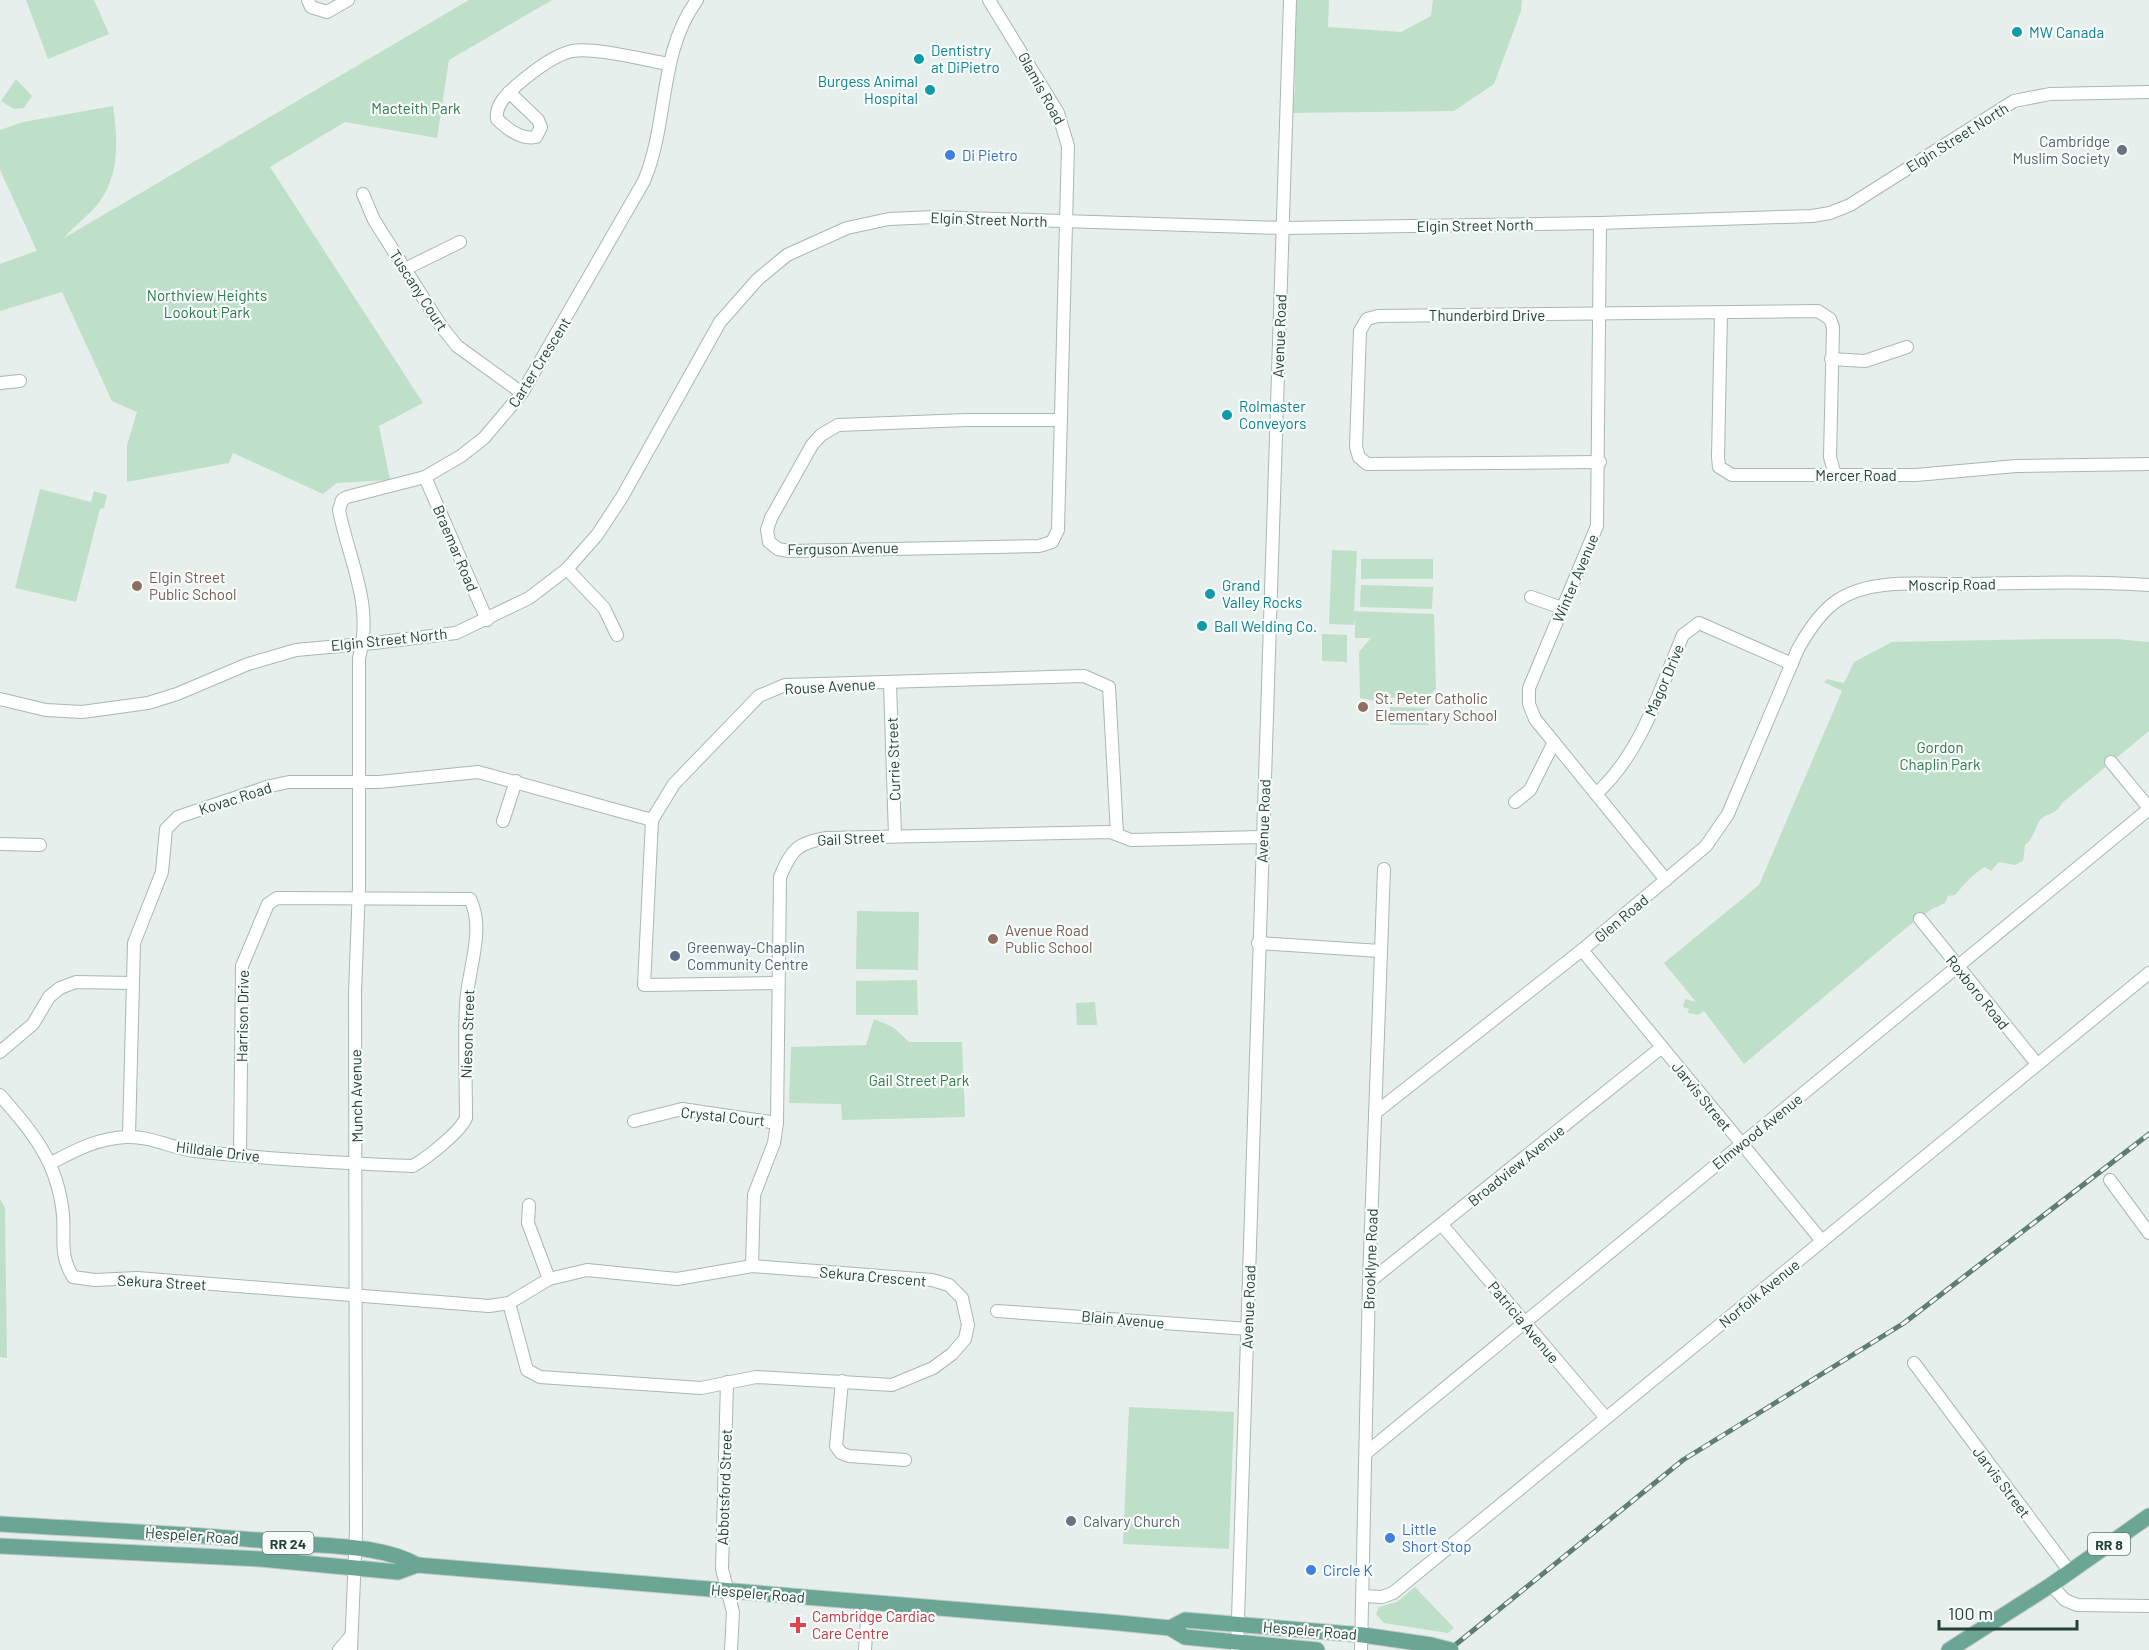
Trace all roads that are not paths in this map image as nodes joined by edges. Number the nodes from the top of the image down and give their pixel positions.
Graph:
1 (308, 0) edge
2 (348, 0) edge
3 (697, 0) edge
4 (989, 0) edge
5 (1290, 0) edge
6 (669, 64) junction
7 (509, 92) dead end
8 (2149, 92) edge
9 (363, 194) dead end
10 (1066, 221) junction
11 (1600, 223) junction
12 (1282, 228) junction
13 (460, 242) dead end
14 (405, 269) junction
15 (1721, 313) junction
16 (1601, 314) junction
17 (1907, 347) dead end
18 (1831, 359) junction
19 (20, 381) dead end
20 (0, 383) edge
21 (522, 393) junction
22 (1059, 420) junction
23 (1600, 462) junction
24 (2149, 464) edge
25 (1835, 475) junction
26 (425, 477) junction
27 (567, 569) junction
28 (2149, 585) edge
29 (1532, 597) dead end
30 (1562, 608) junction
31 (487, 620) junction
32 (617, 635) dead end
33 (363, 644) junction
34 (1792, 664) junction
35 (890, 683) junction
36 (0, 699) edge
37 (1554, 742) junction
38 (2111, 762) dead end
39 (516, 781) junction
40 (358, 782) junction
41 (1596, 795) junction
42 (1515, 802) dead end
43 (2149, 809) edge
44 (652, 820) junction
45 (503, 821) dead end
46 (1117, 834) junction
47 (895, 836) junction
48 (1262, 837) junction
49 (0, 844) edge
50 (40, 845) dead end
51 (1384, 869) dead end
52 (1666, 880) junction
53 (358, 898) junction
54 (1920, 919) dead end
55 (1258, 943) junction
56 (1582, 950) junction
57 (1380, 951) junction
58 (1957, 966) junction
59 (2149, 973) edge
60 (132, 983) junction
61 (778, 983) junction
62 (1662, 1047) junction
63 (0, 1052) edge
64 (2037, 1064) junction
65 (0, 1095) edge
66 (1375, 1113) junction
67 (634, 1120) dead end
68 (777, 1123) junction
69 (129, 1136) junction
70 (1741, 1144) junction
71 (240, 1155) junction
72 (51, 1163) junction
73 (356, 1164) junction
74 (2110, 1180) dead end
75 (529, 1205) dead end
76 (1442, 1225) junction
77 (2149, 1233) edge
78 (1822, 1241) junction
79 (752, 1266) junction
80 (549, 1279) junction
81 (1369, 1282) junction
82 (357, 1297) junction
83 (509, 1303) junction
84 (455, 1305) joint
85 (997, 1311) dead end
86 (1523, 1322) junction
87 (1248, 1329) junction
88 (1914, 1363) dead end
89 (842, 1381) junction
90 (727, 1382) junction
91 (1606, 1418) junction
92 (1366, 1453) junction
93 (905, 1460) dead end
94 (2149, 1516) edge
95 (0, 1524) edge
96 (0, 1546) edge
97 (355, 1549) junction
98 (417, 1565) junction
99 (355, 1568) junction
100 (2070, 1572) junction
101 (2051, 1585) junction
102 (727, 1590) junction
103 (1363, 1596) junction
104 (868, 1602) junction
105 (2149, 1606) edge
106 (1239, 1625) junction
107 (1170, 1628) junction
108 (351, 1636) junction
109 (1362, 1642) edge
110 (1237, 1646) edge
111 (339, 1650) edge
112 (351, 1650) edge
113 (731, 1650) edge
114 (865, 1650) edge
115 (1317, 1650) edge
116 (1451, 1650) edge
117 (1949, 1650) edge

1 - 2 street
3 - 6 street, Carter Crescent
4 - 10 street, Glamis Road
5 - 12 street, Avenue Road
6 - 7 street
6 - 21 street, Carter Crescent
8 - 11 street, Elgin Street North
9 - 14 street, Tuscany Court
10 - 12 street, Elgin Street North
10 - 22 street, Ferguson Avenue
10 - 27 street, Elgin Street North
11 - 12 street, Elgin Street North
11 - 16 street, Winter Avenue
12 - 48 street, Avenue Road
13 - 14 street
14 - 21 street, Tuscany Court
15 - 16 street, Thunderbird Drive
15 - 18 street, Thunderbird Drive
15 - 25 street, Mercer Road
16 - 23 street, Winter Avenue
16 - 23 street, Thunderbird Drive
17 - 18 street
18 - 25 street, Thunderbird Drive
19 - 20 street
21 - 26 street, Carter Crescent
22 - 22 street, Ferguson Avenue
23 - 30 street, Winter Avenue
24 - 25 street, Mercer Road
26 - 31 street, Braemar Road
26 - 33 street, Carter Crescent
27 - 31 street, Elgin Street North
27 - 32 street
28 - 34 street, Moscrip Road
29 - 30 street
30 - 37 street, Winter Avenue
31 - 33 street, Elgin Street North
33 - 36 street, Elgin Street North
33 - 40 street, Munch Avenue
34 - 41 street, Magor Drive
34 - 52 street, Glen Road
35 - 44 street, Rouse Avenue
35 - 46 street, Rouse Avenue
35 - 47 street, Currie Street
37 - 41 street, Winter Avenue
37 - 42 street
38 - 43 street
39 - 40 street, Kovac Road
39 - 44 street, Kovac Road
39 - 45 street
40 - 53 street, Munch Avenue
40 - 60 street, Kovac Road
41 - 52 street, Winter Avenue
43 - 58 street, Elmwood Avenue
44 - 61 street, Rouse Avenue
46 - 47 street, Gail Street
46 - 48 street, Gail Street
47 - 61 street, Gail Street
48 - 55 street, Avenue Road
49 - 50 street
51 - 57 street, Brooklyne Road
52 - 56 street, Glen Road
53 - 71 street, Harrison Drive
53 - 73 street, Munch Avenue
53 - 73 street, Nieson Street
54 - 58 street, Roxboro Road
55 - 57 street
55 - 87 street, Avenue Road
56 - 62 street, Jarvis Street
56 - 66 street, Glen Road
57 - 66 street, Brooklyne Road
58 - 64 street, Roxboro Road
58 - 70 street, Elmwood Avenue
59 - 64 street, Norfolk Avenue
60 - 63 street
60 - 69 street, Kovac Road
61 - 68 street, Gail Street
62 - 70 street, Jarvis Street
62 - 76 street, Broadview Avenue
64 - 78 street, Norfolk Avenue
65 - 72 street, Sekura Street
66 - 81 street, Brooklyne Road
67 - 68 street, Crystal Court
68 - 79 street, Gail Street
69 - 71 street, Hilldale Drive
69 - 72 street, Hilldale Drive
70 - 78 street, Jarvis Street
70 - 86 street, Elmwood Avenue
71 - 73 street, Hilldale Drive
72 - 82 street, Sekura Street
73 - 82 street, Munch Avenue
74 - 77 street
75 - 80 street
76 - 81 street, Broadview Avenue
76 - 86 street, Patricia Avenue
78 - 91 street, Norfolk Avenue
79 - 80 street, Sekura Crescent
79 - 89 street, Sekura Crescent
80 - 83 street, Sekura Crescent
81 - 92 street, Brooklyne Road
82 - 84 street, Sekura Street
82 - 97 street, Munch Avenue
83 - 84 street, Sekura Crescent
83 - 90 street, Sekura Crescent
85 - 87 street, Blain Avenue
86 - 91 street, Patricia Avenue
86 - 92 street, Elmwood Avenue
87 - 106 street, Avenue Road
88 - 100 street, Jarvis Street
89 - 90 street, Sekura Crescent
89 - 93 street
90 - 102 street, Abbotsford Street
91 - 103 street, Norfolk Avenue
92 - 103 street, Brooklyne Road
94 - 100 main road, RR 8
95 - 97 main road, Hespeler Road / RR 24
96 - 99 main road, Hespeler Road / RR 24
97 - 98 main road, Hespeler Road / RR 24
97 - 99 street, Munch Avenue
98 - 99 main road, Hespeler Road / RR 24
98 - 102 main road, Hespeler Road / RR 24
99 - 108 street, Munch Avenue
100 - 101 main road, RR 8
101 - 105 street
101 - 117 main road, RR 8
102 - 104 main road, Hespeler Road / RR 24
102 - 113 street, Abbotsford Street
103 - 109 street, Brooklyne Road
104 - 107 main road, Hespeler Road / RR 24
104 - 114 street
106 - 107 main road, Hespeler Road / RR 24
106 - 109 main road, Hespeler Road / RR 24
106 - 110 street, Avenue Road
107 - 110 main road, Hespeler Road / RR 24
108 - 111 street
108 - 112 street, Munch Avenue
109 - 116 main road, Hespeler Road / RR 24, bridge
110 - 115 main road, Hespeler Road / RR 24

